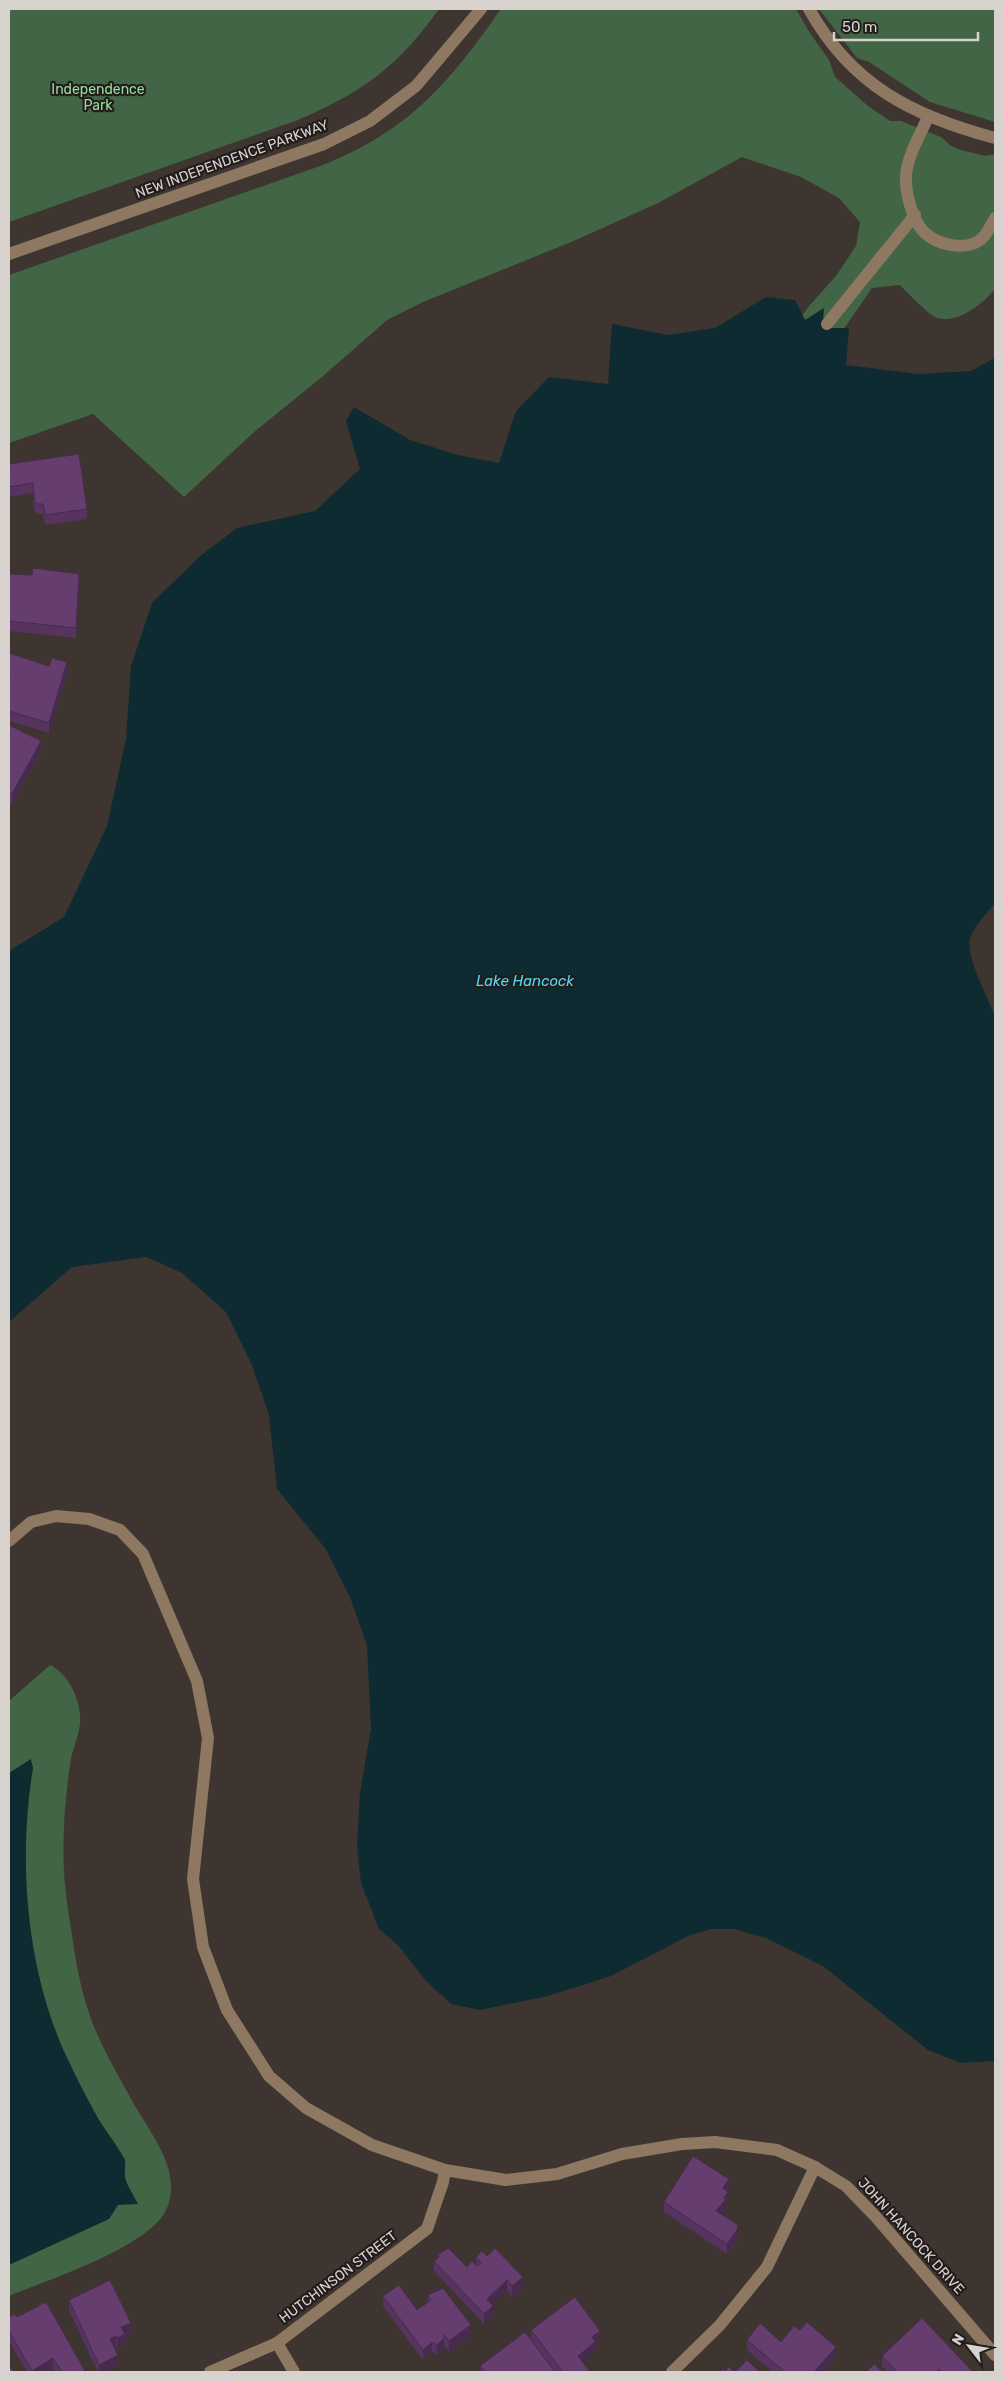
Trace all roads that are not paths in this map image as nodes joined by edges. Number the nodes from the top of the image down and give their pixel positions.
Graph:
1 (480, 9) edge
2 (809, 9) edge
3 (928, 117) junction
4 (995, 138) edge
5 (915, 215) junction
6 (995, 218) edge
7 (9, 254) edge
8 (827, 324) dead end
9 (9, 1541) edge
10 (815, 2167) junction
11 (445, 2170) junction
12 (277, 2343) junction
13 (995, 2355) edge
14 (210, 2372) edge
15 (294, 2372) edge
16 (672, 2372) edge

1 - 7 street, NEW INDEPENDENCE PARKWAY
2 - 3 street
3 - 4 street
3 - 5 street
5 - 6 street
5 - 8 street
9 - 11 street, JOHN HANCOCK DRIVE
10 - 11 street, JOHN HANCOCK DRIVE
10 - 13 street, JOHN HANCOCK DRIVE
10 - 16 street
11 - 12 street, HUTCHINSON STREET
12 - 14 street, HUTCHINSON STREET
12 - 15 street

